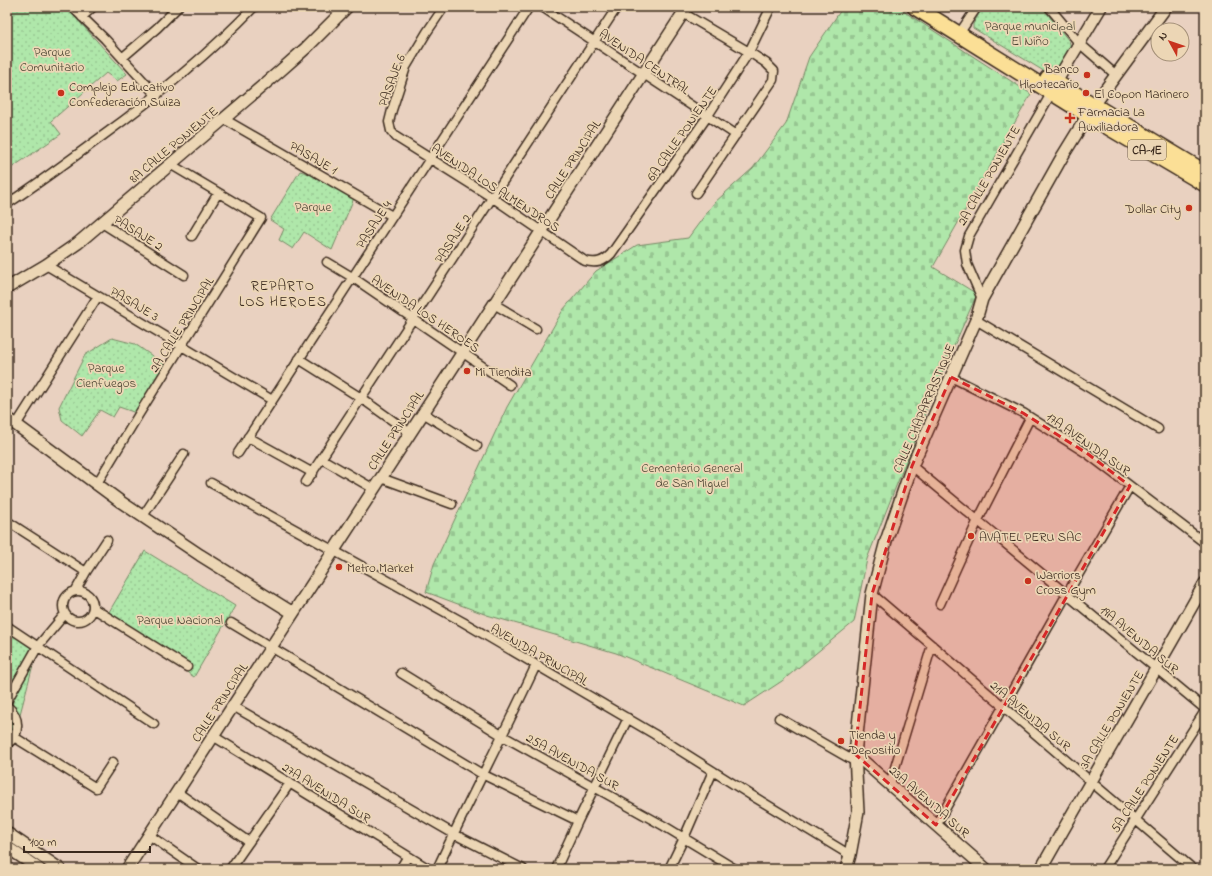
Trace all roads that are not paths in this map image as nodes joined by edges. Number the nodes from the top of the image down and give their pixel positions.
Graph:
1 (72, 7) edge
2 (94, 7) edge
3 (178, 7) edge
4 (254, 7) edge
5 (347, 7) edge
6 (444, 7) edge
7 (529, 7) edge
8 (542, 7) edge
9 (617, 7) edge
10 (771, 7) edge
11 (915, 7) edge
12 (929, 7) edge
13 (977, 7) edge
14 (1050, 7) edge
15 (1101, 7) edge
16 (1166, 7) edge
17 (685, 10) edge
18 (82, 17) junction
19 (961, 31) junction
20 (594, 42) junction
21 (1079, 43) junction
22 (750, 52) junction
23 (122, 58) junction
24 (643, 74) junction
25 (1116, 75) junction
26 (1053, 88) junction
27 (157, 96) junction
28 (1091, 110) junction
29 (707, 117) junction
30 (224, 118) junction
31 (390, 122) joint
32 (736, 135) junction
33 (430, 158) junction
34 (170, 164) junction
35 (1205, 172) edge
36 (1205, 184) edge
37 (218, 193) junction
38 (696, 193) dead end
39 (493, 198) junction
40 (7, 204) edge
41 (392, 216) junction
42 (102, 223) junction
43 (542, 231) junction
44 (192, 236) dead end
45 (326, 262) dead end
46 (598, 263) joint
47 (46, 265) junction
48 (184, 275) dead end
49 (352, 277) junction
50 (7, 288) edge
51 (98, 296) junction
52 (982, 299) junction
53 (494, 304) junction
54 (414, 318) junction
55 (976, 320) junction
56 (536, 329) dead end
57 (181, 345) junction
58 (463, 352) junction
59 (299, 358) junction
60 (951, 378) junction
61 (510, 385) dead end
62 (361, 398) junction
63 (272, 400) junction
64 (423, 413) junction
65 (1030, 418) junction
66 (11, 421) edge
67 (1158, 429) dead end
68 (410, 433) junction
69 (248, 437) junction
70 (477, 446) dead end
71 (238, 453) dead end
72 (184, 454) dead end
73 (322, 459) junction
74 (912, 466) junction
75 (312, 473) junction
76 (381, 478) junction
77 (306, 482) dead end
78 (212, 483) dead end
79 (96, 485) junction
80 (1130, 486) junction
81 (374, 489) junction
82 (452, 504) dead end
83 (142, 516) junction
84 (7, 520) edge
85 (978, 520) junction
86 (107, 540) dead end
87 (1205, 543) edge
88 (334, 550) junction
89 (86, 572) junction
90 (1205, 583) edge
91 (76, 590) junction
92 (872, 594) junction
93 (1067, 594) junction
94 (940, 604) dead end
95 (93, 608) junction
96 (293, 613) junction
97 (65, 614) junction
98 (231, 623) dead end
99 (7, 626) edge
100 (932, 645) junction
101 (38, 646) junction
102 (271, 648) junction
103 (536, 665) junction
104 (187, 667) dead end
105 (1157, 668) junction
106 (400, 673) dead end
107 (7, 701) edge
108 (7, 706) edge
109 (233, 706) junction
110 (1004, 707) junction
111 (1205, 710) edge
112 (628, 718) junction
113 (779, 718) dead end
114 (154, 724) dead end
115 (213, 736) junction
116 (503, 736) junction
117 (14, 737) junction
118 (7, 744) edge
119 (855, 758) junction
120 (113, 762) dead end
121 (713, 771) junction
122 (482, 774) junction
123 (1090, 781) junction
124 (290, 783) junction
125 (890, 784) junction
126 (594, 786) junction
127 (177, 792) junction
128 (1135, 819) junction
129 (578, 821) junction
130 (936, 825) junction
131 (7, 833) edge
132 (454, 834) junction
133 (149, 835) junction
134 (684, 838) junction
135 (17, 840) junction
136 (249, 842) junction
137 (9, 848) edge
138 (850, 855) junction
139 (408, 856) junction
140 (39, 869) edge
141 (60, 869) edge
142 (127, 869) edge
143 (198, 869) edge
144 (230, 869) edge
145 (400, 869) edge
146 (429, 869) edge
147 (437, 869) edge
148 (523, 869) edge
149 (556, 869) edge
150 (669, 869) edge
151 (735, 869) edge
152 (846, 869) edge
153 (986, 869) edge
154 (1041, 869) edge
155 (1104, 869) edge
156 (1193, 869) edge

1 - 18 street
2 - 18 street
3 - 23 street
4 - 27 street
5 - 30 street, 8A CALLE PONIENTE
6 - 31 street, PASAJE 6
7 - 33 street, PASAJE 4
8 - 20 street, AVENIDA CENTRAL
9 - 20 street, PASAJE 2
10 - 22 street, 6A CALLE PONIENTE
11 - 19 highway, CA-1E
12 - 19 highway, CA-1E
13 - 19 street
14 - 21 street
15 - 21 street, 2A CALLE PONIENTE
16 - 25 street, CALLE CHAPARRASTIQUE
17 - 22 street
17 - 24 street, CALLE PRINCIPAL
18 - 23 street
19 - 26 highway, CA-1E
20 - 24 street, AVENIDA CENTRAL
20 - 39 street, PASAJE 2
21 - 25 street
21 - 26 street, 2A CALLE PONIENTE
22 - 29 street, 6A CALLE PONIENTE
22 - 32 street
23 - 27 street
24 - 29 street, AVENIDA CENTRAL
24 - 43 street, CALLE PRINCIPAL
25 - 28 street, CALLE CHAPARRASTIQUE
26 - 28 highway, CA-1E
26 - 52 street, 2A CALLE PONIENTE
27 - 40 street
28 - 35 highway, CA-1E
28 - 36 highway, CA-1E
28 - 52 street, CALLE CHAPARRASTIQUE
29 - 32 street, AVENIDA CENTRAL
29 - 46 street, 6A CALLE PONIENTE
30 - 34 street, 8A CALLE PONIENTE
30 - 41 street, PASAJE 1
31 - 33 street, AVENIDA LOS ALMENDROS
32 - 38 street
33 - 39 street, AVENIDA LOS ALMENDROS
33 - 41 street, PASAJE 4
34 - 37 street
34 - 42 street, 8A CALLE PONIENTE
37 - 44 street
37 - 57 street, 2A CALLE PRINCIPAL
39 - 43 street, AVENIDA LOS ALMENDROS
39 - 54 street, PASAJE 2
41 - 49 street, PASAJE 4
42 - 47 street, 8A CALLE PONIENTE
42 - 48 street, PASAJE 2
43 - 46 street, AVENIDA LOS ALMENDROS
43 - 53 street, CALLE PRINCIPAL
45 - 49 street, AVENIDA LOS HEROES
47 - 50 street, 8A CALLE PONIENTE
47 - 51 street, PASAJE 3
49 - 54 street, AVENIDA LOS HEROES
49 - 59 street, PASAJE 4
51 - 57 street, PASAJE 3
51 - 66 street
52 - 55 street, CALLE CHAPARRASTIQUE
53 - 56 street
53 - 58 street, CALLE PRINCIPAL
54 - 58 street, AVENIDA LOS HEROES
54 - 62 street, PASAJE 2
55 - 60 street, CALLE CHAPARRASTIQUE
55 - 67 street
57 - 63 street, PASAJE 3
57 - 79 street, 2A CALLE PRINCIPAL
58 - 61 street, AVENIDA LOS HEROES
58 - 64 street, CALLE PRINCIPAL
59 - 62 street
59 - 63 street, PASAJE 4
60 - 65 street, 17A AVENIDA SUR
60 - 74 street, CALLE CHAPARRASTIQUE
62 - 68 street
62 - 73 street, PASAJE 2
63 - 69 street, PASAJE 4
64 - 68 street, CALLE PRINCIPAL
64 - 70 street
65 - 80 street, 17A AVENIDA SUR
65 - 85 street
66 - 79 street
68 - 76 street, CALLE PRINCIPAL
69 - 71 street, PASAJE 4
69 - 75 street
72 - 83 street
73 - 75 street, PASAJE 2
73 - 81 street
74 - 85 street, 19A AVENIDA SUR
74 - 92 street, CALLE CHAPARRASTIQUE
75 - 77 street, PASAJE 2
76 - 81 street, CALLE PRINCIPAL
76 - 82 street
78 - 88 street, AVENIDA PRINCIPAL
79 - 83 street
80 - 87 street, 17A AVENIDA SUR
80 - 93 street
81 - 88 street, CALLE PRINCIPAL
83 - 96 street
84 - 89 street
85 - 93 street, 19A AVENIDA SUR
85 - 94 street
86 - 89 street
88 - 96 street, CALLE PRINCIPAL
88 - 103 street, AVENIDA PRINCIPAL
89 - 91 street
90 - 105 street, 3A CALLE PONIENTE
91 - 95 street
91 - 97 street
92 - 100 street, 21A AVENIDA SUR
92 - 119 street, CALLE CHAPARRASTIQUE
93 - 105 street, 19A AVENIDA SUR
93 - 110 street
95 - 97 street
95 - 104 street
96 - 102 street, CALLE PRINCIPAL
97 - 101 street
98 - 102 street
99 - 101 street
100 - 110 street, 21A AVENIDA SUR
100 - 125 street
101 - 107 street
101 - 114 street
102 - 109 street, CALLE PRINCIPAL
102 - 122 street
103 - 112 street, AVENIDA PRINCIPAL
103 - 116 street
105 - 111 street, 19A AVENIDA SUR
105 - 123 street, 3A CALLE PONIENTE
106 - 116 street, 25A AVENIDA SUR
108 - 117 street
109 - 115 street, CALLE PRINCIPAL
109 - 132 street
110 - 123 street, 21A AVENIDA SUR
110 - 130 street
111 - 128 street, 5A CALLE PONIENTE
112 - 121 street, AVENIDA PRINCIPAL
112 - 126 street
113 - 119 street
115 - 124 street, 27A AVENIDA SUR
115 - 127 street, CALLE PRINCIPAL
116 - 122 street
116 - 126 street, 25A AVENIDA SUR
117 - 118 street
117 - 120 street
119 - 125 street, 23A AVENIDA SUR
119 - 138 street, CALLE CHAPARRASTIQUE
121 - 134 street
121 - 138 street, AVENIDA PRINCIPAL
122 - 129 street
122 - 132 street
123 - 128 street, 21A AVENIDA SUR
123 - 154 street, 3A CALLE PONIENTE
124 - 136 street
124 - 139 street, 27A AVENIDA SUR
125 - 130 street, 23A AVENIDA SUR
126 - 129 street
126 - 134 street, 25A AVENIDA SUR
127 - 133 street, CALLE PRINCIPAL
127 - 136 street
128 - 155 street, 5A CALLE PONIENTE
128 - 156 street, 21A AVENIDA SUR
129 - 149 street
130 - 153 street, 23A AVENIDA SUR
131 - 135 street
132 - 147 street
132 - 148 street
133 - 142 street, CALLE PRINCIPAL
133 - 143 street
134 - 150 street
134 - 151 street, 25A AVENIDA SUR
135 - 137 street
135 - 141 street
136 - 144 street
137 - 140 street
138 - 152 street, CALLE CHAPARRASTIQUE
139 - 145 street
139 - 146 street, 27A AVENIDA SUR

